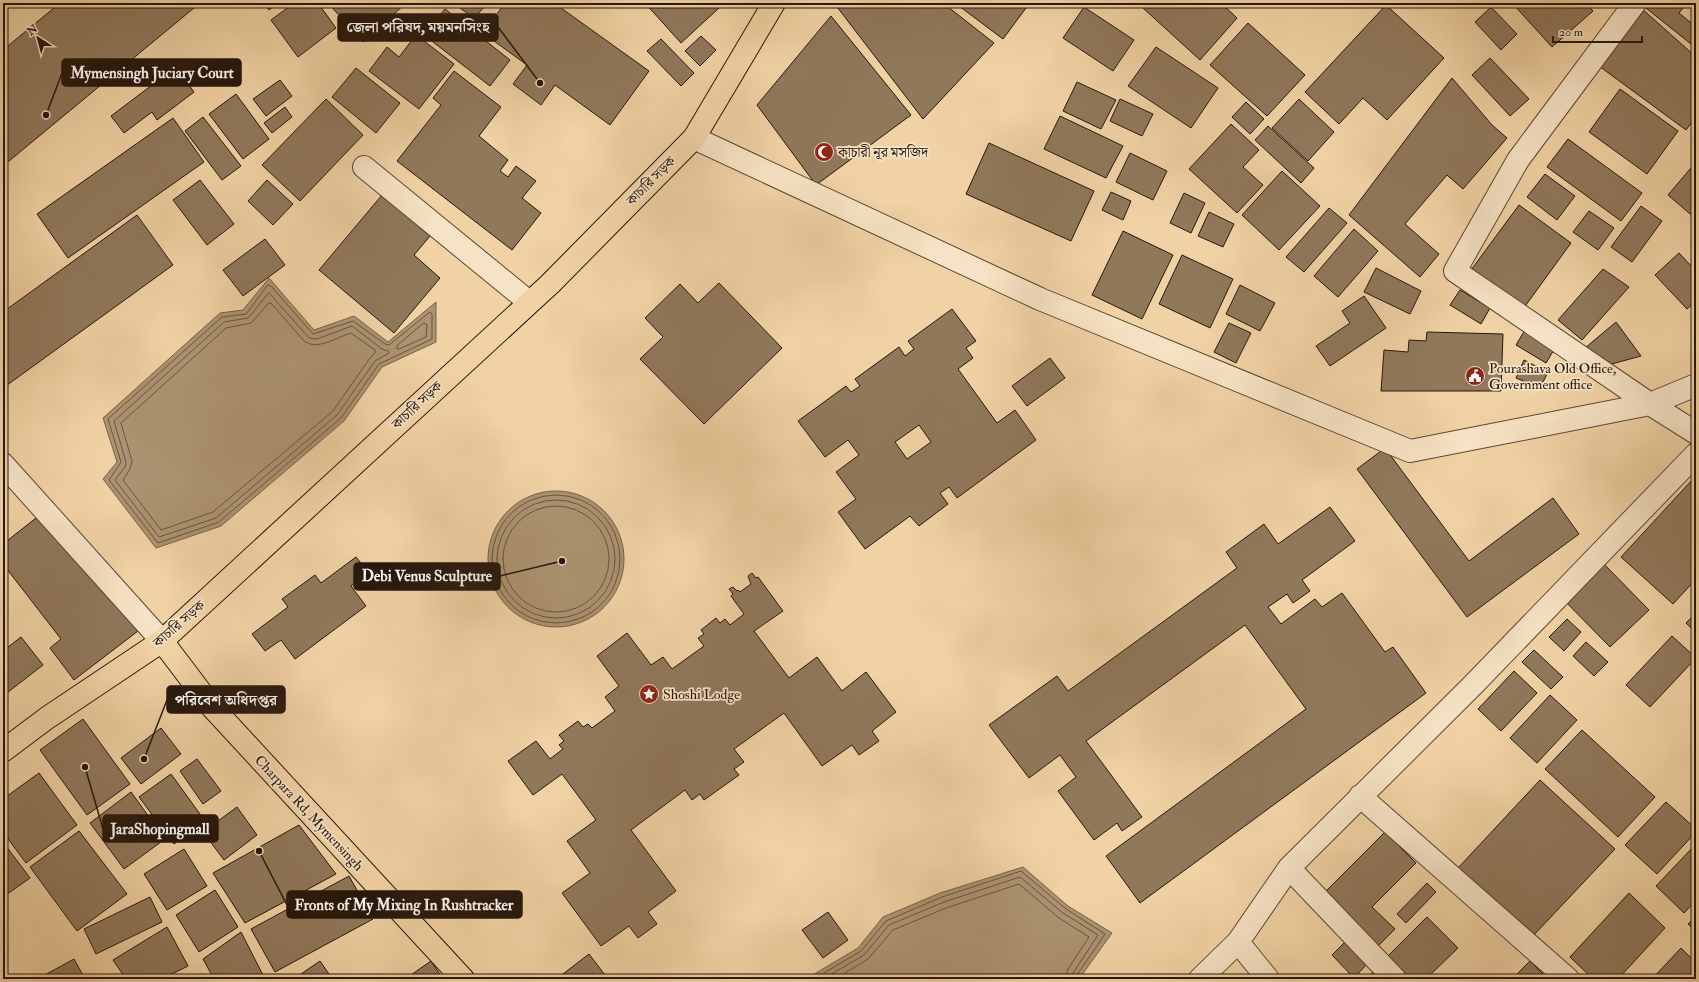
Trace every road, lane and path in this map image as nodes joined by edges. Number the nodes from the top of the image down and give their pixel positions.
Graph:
1 (774, 3) edge
2 (1635, 3) edge
3 (694, 138) junction
4 (364, 167) dead end
5 (528, 302) junction
6 (1696, 385) edge
7 (1650, 404) junction
8 (1696, 432) edge
9 (1696, 454) edge
10 (3, 464) edge
11 (162, 641) junction
12 (3, 751) edge
13 (1360, 796) junction
14 (1289, 868) junction
15 (1238, 942) junction
16 (463, 979) edge
17 (1200, 979) edge
18 (1268, 979) edge
19 (1395, 979) edge
20 (1568, 979) edge

1 - 3 main road, কাচারি সড়ক
2 - 7 street
3 - 5 main road, কাচারি সড়ক
3 - 7 street
4 - 5 street
5 - 11 main road, কাচারি সড়ক
6 - 7 street
7 - 8 street
9 - 13 street
10 - 11 street
11 - 12 main road, কাচারি সড়ক
11 - 16 main road, Charpara Rd, Mymensingh
13 - 14 street
13 - 20 street
14 - 15 street
14 - 19 street
15 - 17 street
15 - 18 street

